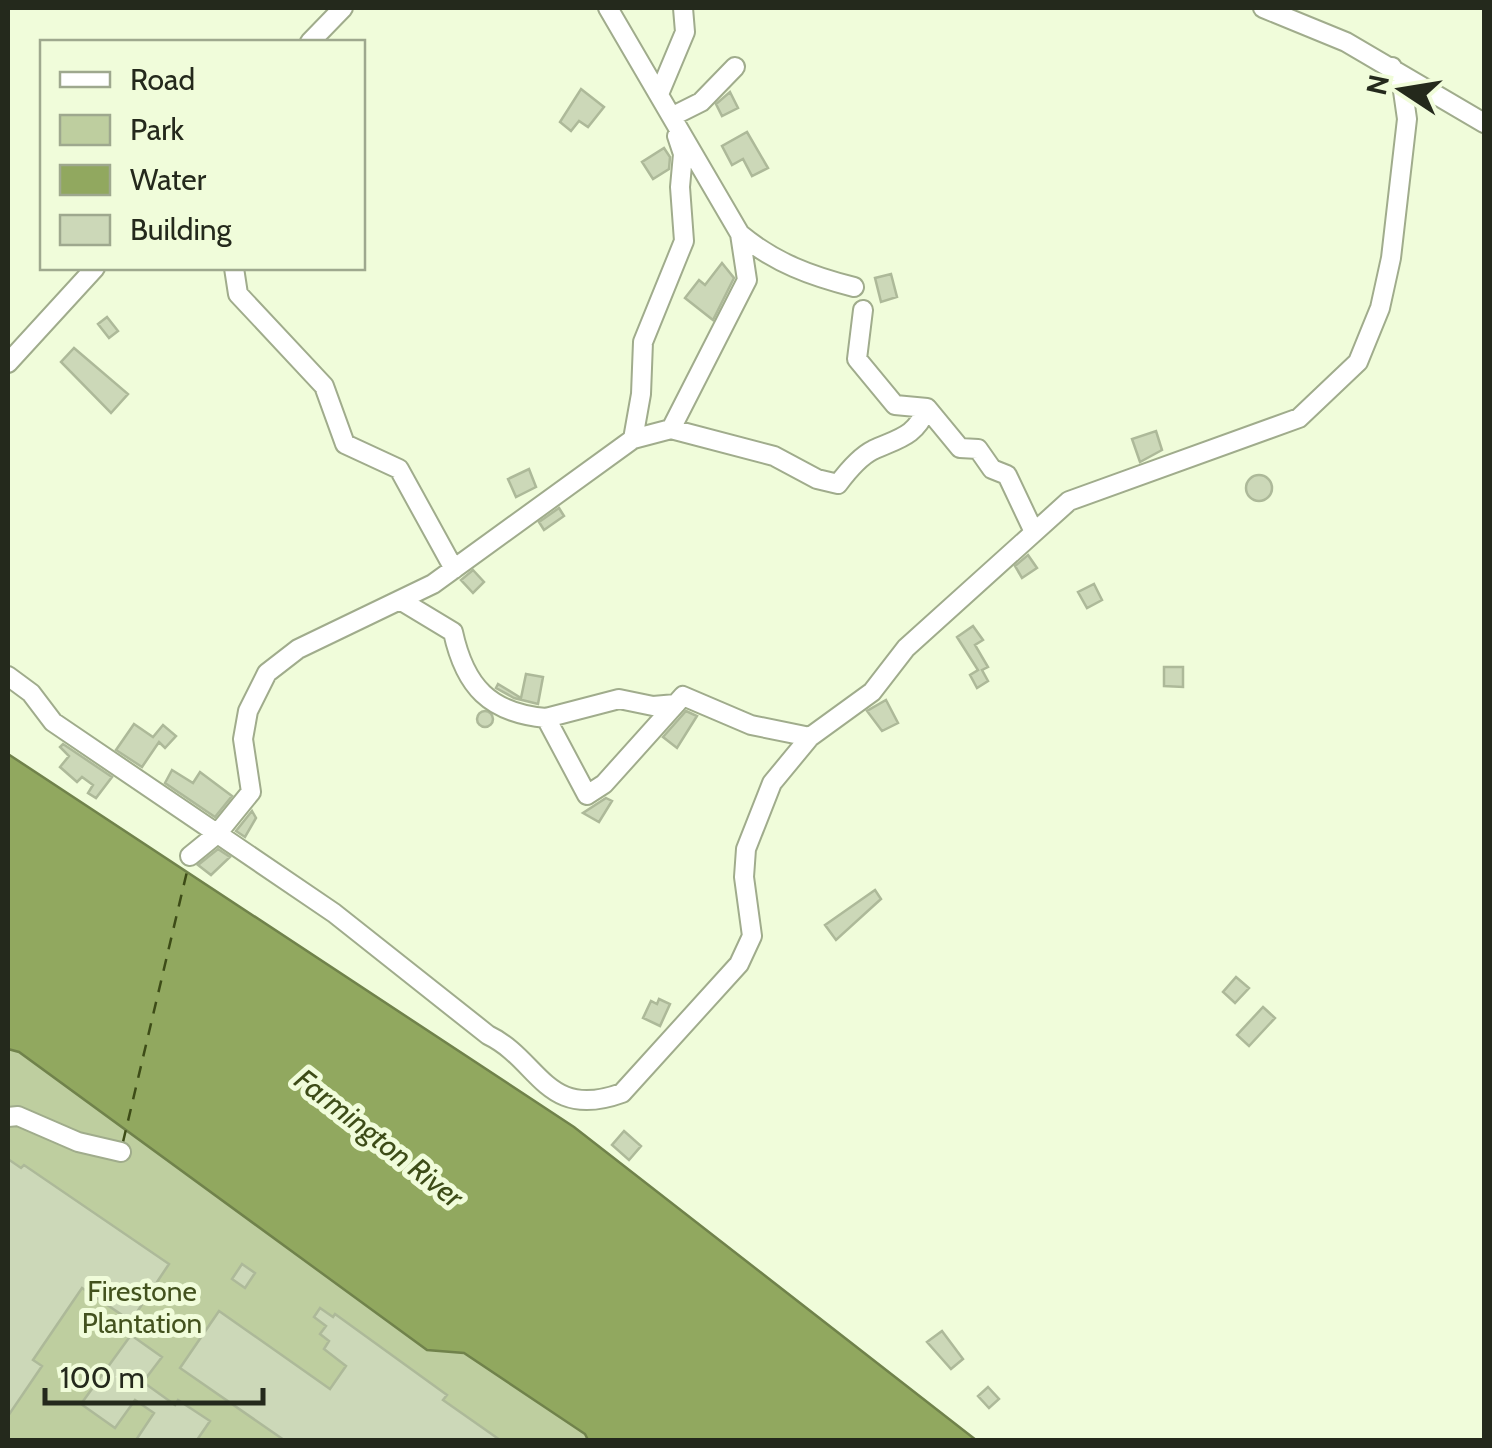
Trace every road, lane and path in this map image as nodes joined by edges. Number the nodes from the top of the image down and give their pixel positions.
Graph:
1 (344, 8) edge
2 (608, 8) edge
3 (682, 8) edge
4 (1263, 8) edge
5 (312, 40) edge
6 (1392, 66) junction
7 (735, 67) dead end
8 (659, 94) junction
9 (675, 119) junction
10 (1484, 123) edge
11 (740, 234) junction
12 (93, 270) edge
13 (234, 270) edge
14 (854, 288) dead end
15 (864, 310) dead end
16 (8, 362) edge
17 (928, 408) junction
18 (670, 429) junction
19 (632, 439) junction
20 (1034, 532) junction
21 (454, 569) junction
22 (400, 600) junction
23 (8, 676) edge
24 (676, 704) junction
25 (546, 718) junction
26 (810, 737) junction
27 (217, 834) junction
28 (190, 856) dead end
29 (8, 1117) edge
30 (120, 1152) dead end

1 - 5 street
2 - 8 street
3 - 8 street
4 - 6 street
6 - 10 street
6 - 20 street
7 - 9 street
8 - 9 street
9 - 11 street
9 - 19 street
11 - 14 street
11 - 18 street
12 - 16 street
13 - 21 street
15 - 17 street
17 - 18 street
17 - 20 street
18 - 19 street
19 - 21 street
20 - 26 street
21 - 22 street
22 - 25 street
22 - 27 street
23 - 27 street
24 - 25 street
24 - 25 street
24 - 26 street
26 - 27 street
27 - 28 street
29 - 30 street

